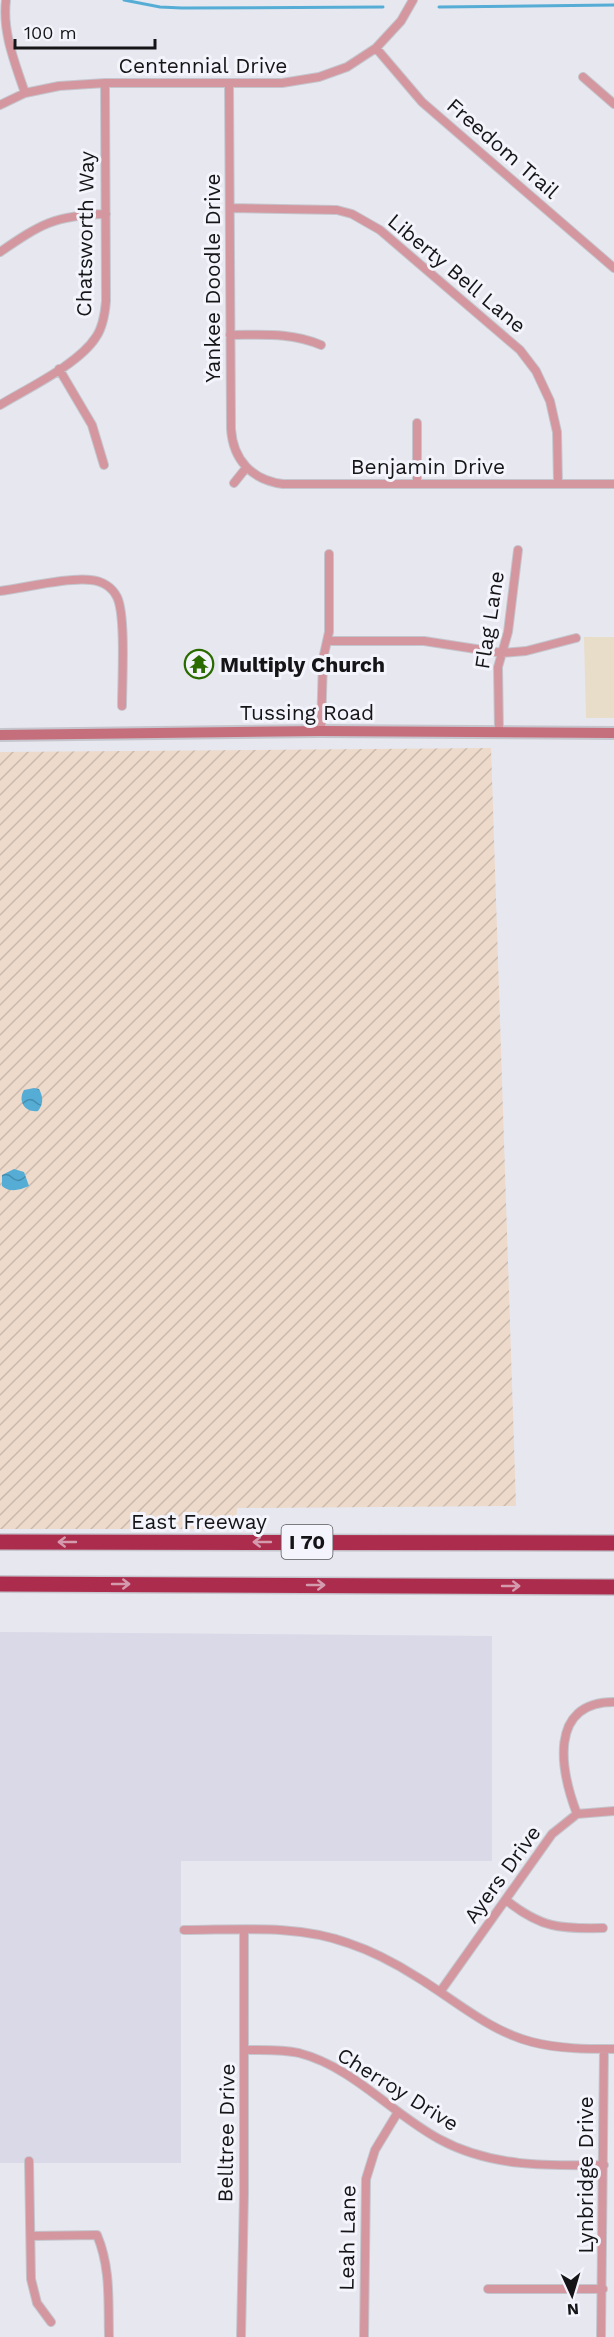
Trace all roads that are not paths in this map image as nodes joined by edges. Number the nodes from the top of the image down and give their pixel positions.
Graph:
1 (6, 0) edge
2 (413, 0) edge
3 (376, 48) junction
4 (583, 77) dead end
5 (105, 83) junction
6 (229, 84) junction
7 (25, 93) junction
8 (614, 104) edge
9 (0, 105) edge
10 (230, 208) junction
11 (106, 214) junction
12 (0, 252) edge
13 (613, 266) edge
14 (230, 335) junction
15 (321, 345) dead end
16 (59, 369) junction
17 (0, 405) edge
18 (417, 423) dead end
19 (104, 465) dead end
20 (246, 468) junction
21 (234, 483) dead end
22 (417, 484) junction
23 (558, 484) junction
24 (614, 484) edge
25 (518, 550) dead end
26 (329, 554) dead end
27 (0, 591) edge
28 (576, 638) dead end
29 (328, 641) junction
30 (502, 653) junction
31 (122, 706) dead end
32 (321, 730) junction
33 (499, 733) junction
34 (614, 733) edge
35 (0, 735) edge
36 (614, 1533) edge
37 (0, 1542) edge
38 (349, 1542) junction
39 (614, 1543) edge
40 (0, 1584) edge
41 (614, 1587) edge
42 (614, 1702) edge
43 (614, 1811) edge
44 (577, 1814) junction
45 (506, 1900) junction
46 (603, 1928) dead end
47 (184, 1930) dead end
48 (244, 1930) junction
49 (440, 1992) junction
50 (604, 2049) junction
51 (614, 2049) edge
52 (245, 2050) junction
53 (398, 2112) junction
54 (29, 2161) dead end
55 (603, 2165) junction
56 (31, 2236) junction
57 (488, 2289) dead end
58 (603, 2289) junction
59 (51, 2322) dead end
60 (109, 2337) edge
61 (241, 2337) edge
62 (364, 2337) edge
63 (601, 2337) edge

1 - 7 street
2 - 3 street, Centennial Drive
3 - 6 street, Centennial Drive
3 - 13 street, Freedom Trail
4 - 8 street
5 - 6 street, Centennial Drive
5 - 7 street, Centennial Drive
5 - 11 street, Chatsworth Way
6 - 10 street, Yankee Doodle Drive
7 - 9 street, Centennial Drive
10 - 14 street, Yankee Doodle Drive
10 - 23 street, Liberty Bell Lane
11 - 12 street
11 - 16 street, Chatsworth Way
14 - 15 street
14 - 20 street, Yankee Doodle Drive
16 - 17 street, Chatsworth Way
16 - 19 street
18 - 22 street
20 - 21 street
20 - 22 street, Benjamin Drive
22 - 23 street, Benjamin Drive
23 - 24 street, Benjamin Drive
25 - 30 street, Flag Lane
26 - 29 street
27 - 31 street
28 - 30 street
29 - 30 street
29 - 32 street
30 - 33 street, Flag Lane
32 - 33 main road, Tussing Road
32 - 35 main road, Tussing Road
33 - 34 main road, Tussing Road
36 - 38 highway
38 -> 37 highway, East Freeway / I 70
38 - 39 highway, East Freeway / I 70
40 -> 41 highway, I 70
42 - 44 street
43 - 44 street
44 - 45 street, Ayers Drive
45 - 46 street
45 - 49 street, Ayers Drive
47 - 48 street
48 - 49 street
48 - 52 street, Belltree Drive
49 - 50 street
50 - 51 street
50 - 55 street, Lynbridge Drive
52 - 53 street, Cherroy Drive
52 - 61 street, Belltree Drive
53 - 55 street, Cherroy Drive
53 - 62 street, Leah Lane
54 - 56 street
55 - 58 street, Lynbridge Drive
56 - 59 street
56 - 60 street
57 - 58 street
58 - 63 street, Lynbridge Drive

